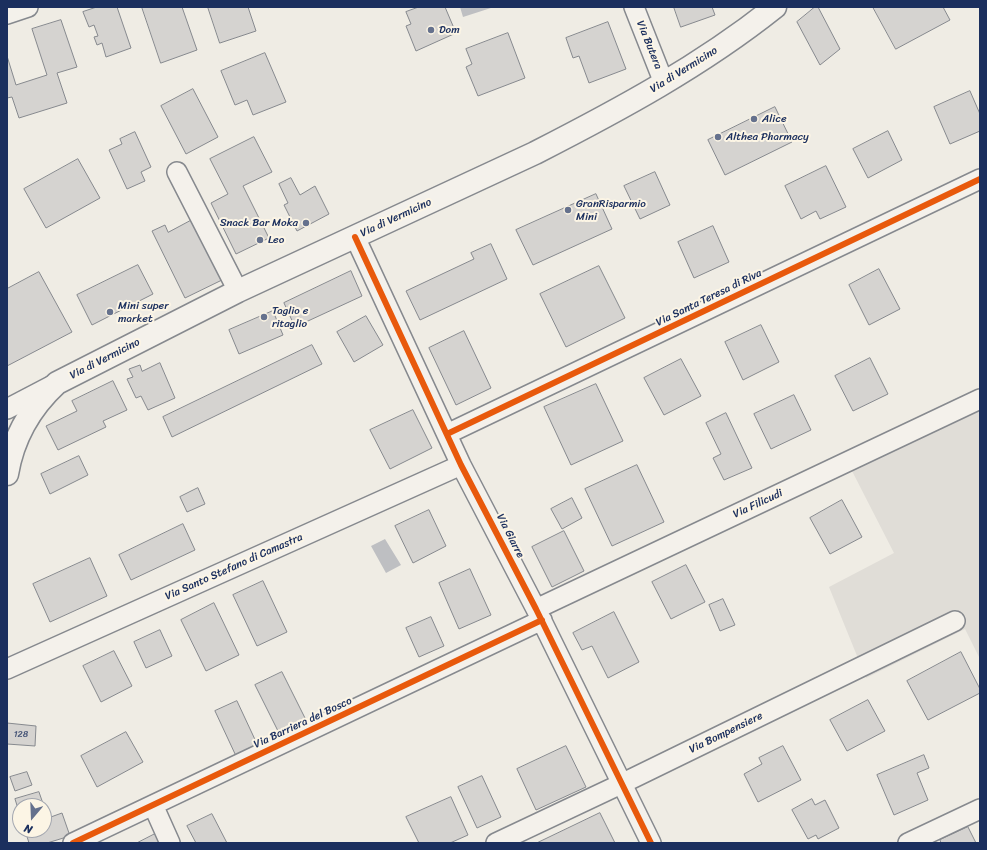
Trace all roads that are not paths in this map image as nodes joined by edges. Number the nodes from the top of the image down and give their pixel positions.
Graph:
1 (28, 7) edge
2 (634, 7) edge
3 (775, 7) edge
4 (7, 14) edge
5 (664, 83) junction
6 (178, 172) dead end
7 (980, 179) edge
8 (355, 237) junction
9 (238, 291) junction
10 (58, 383) junction
11 (980, 399) edge
12 (7, 409) edge
13 (447, 434) junction
14 (13, 438) edge
15 (461, 465) junction
16 (7, 474) edge
17 (539, 614) junction
18 (955, 621) dead end
19 (7, 669) edge
20 (621, 784) junction
21 (153, 805) junction
22 (980, 809) edge
23 (73, 843) edge
24 (170, 843) edge
25 (496, 843) edge
26 (651, 843) edge
27 (908, 843) edge

1 - 4 street
2 - 5 street, Via Butera
3 - 5 main road, Via di Vermicino
5 - 8 main road, Via di Vermicino
6 - 9 street
7 - 13 street, Via Santa Teresa di Riva
8 - 9 main road, Via di Vermicino
8 - 13 street, Via Giarre
9 - 10 main road, Via di Vermicino
10 - 12 street
10 - 14 main road, Via di Vermicino
11 - 17 street, Via Filicudi
13 - 15 street, Via Giarre
14 - 16 main road, Via di Vermicino
15 - 17 street, Via Giarre
15 - 19 street, Via Santo Stefano di Camastra
17 - 20 street, Via Giarre
17 - 21 street, Via Barriera del Bosco
18 - 20 street, Via Bompensiere
20 - 25 street, Via Bompensiere
20 - 26 street, Via Giarre
21 - 23 street, Via Barriera del Bosco
21 - 24 street
22 - 27 street

